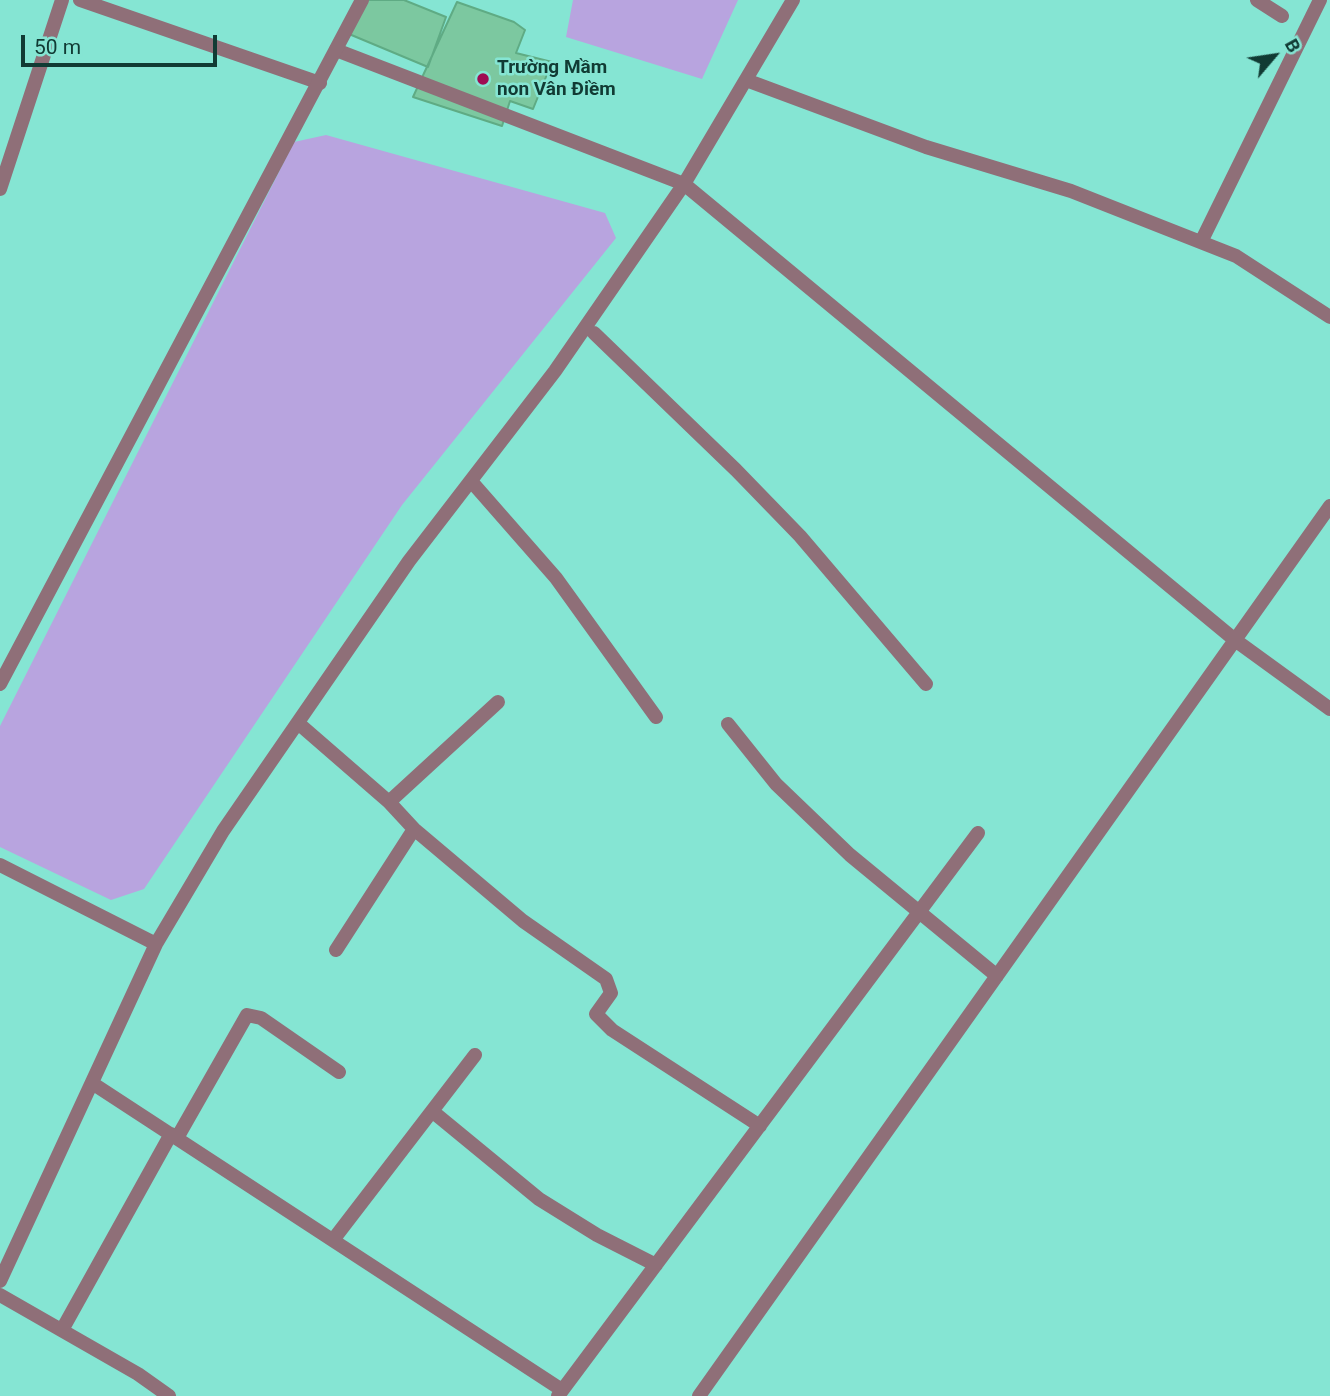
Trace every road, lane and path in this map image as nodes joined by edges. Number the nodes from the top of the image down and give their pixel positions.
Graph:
1 (61, 0) edge
2 (80, 0) edge
3 (362, 0) edge
4 (793, 0) edge
5 (1257, 0) edge
6 (1320, 0) edge
7 (1282, 16) dead end
8 (336, 50) junction
9 (746, 80) junction
10 (320, 83) junction
11 (684, 184) junction
12 (0, 188) edge
13 (1201, 242) junction
14 (1330, 317) edge
15 (594, 333) dead end
16 (471, 481) junction
17 (1330, 506) edge
18 (1235, 640) junction
19 (0, 684) edge
20 (926, 684) dead end
21 (498, 702) dead end
22 (1330, 709) edge
23 (656, 718) dead end
24 (298, 723) junction
25 (728, 724) dead end
26 (389, 802) junction
27 (414, 829) junction
28 (978, 833) dead end
29 (0, 865) edge
30 (919, 913) junction
31 (156, 944) junction
32 (336, 950) dead end
33 (997, 976) junction
34 (475, 1055) dead end
35 (339, 1072) dead end
36 (92, 1083) junction
37 (432, 1111) junction
38 (760, 1126) junction
39 (174, 1136) junction
40 (333, 1240) junction
41 (656, 1265) junction
42 (0, 1281) edge
43 (0, 1295) edge
44 (62, 1330) junction
45 (560, 1393) edge
46 (169, 1396) edge
47 (699, 1396) edge

1 - 12 street
2 - 10 street
3 - 8 street
4 - 9 street
5 - 7 street
6 - 13 street
8 - 10 street
8 - 11 street
9 - 11 street
9 - 13 street
10 - 19 street
11 - 16 street
11 - 18 street
13 - 14 street
15 - 20 street
16 - 23 street
16 - 24 street
17 - 18 street
18 - 22 street
18 - 33 street
21 - 26 street
24 - 26 street
24 - 31 street
25 - 30 street
26 - 27 street
27 - 32 street
27 - 38 street
28 - 30 street
29 - 31 street
30 - 33 street
30 - 38 street
31 - 36 street
33 - 47 street
34 - 37 street
35 - 39 street
36 - 39 street
36 - 42 street
37 - 40 street
37 - 41 street
38 - 41 street
39 - 40 street
39 - 44 street
40 - 45 street
41 - 45 street
43 - 44 street
44 - 46 street

